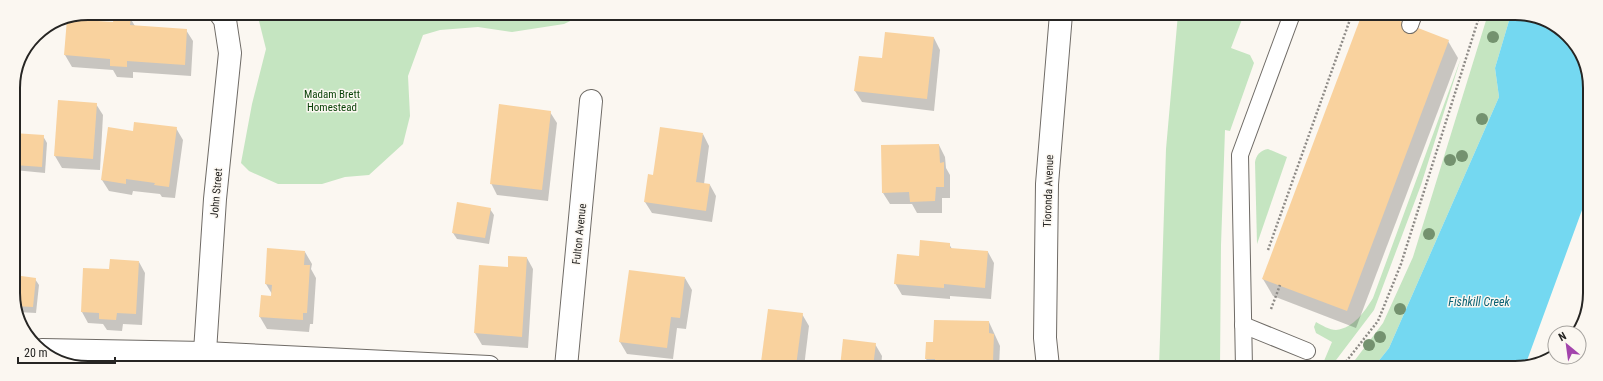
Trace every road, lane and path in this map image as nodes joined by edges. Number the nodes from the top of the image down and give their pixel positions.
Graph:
1 (223, 20) edge
2 (1061, 20) edge
3 (1290, 20) edge
4 (1350, 20) edge
5 (1478, 20) edge
6 (591, 101) dead end
7 (1268, 251) dead end
8 (1280, 285) dead end
9 (1266, 308) dead end
10 (1243, 326) junction
11 (52, 351) edge
12 (1307, 351) dead end
13 (205, 360) edge
14 (246, 361) edge
15 (567, 361) edge
16 (1048, 361) edge
17 (1244, 361) edge
18 (1347, 361) edge

1 - 13 street, John Street
2 - 16 street, Tioronda Avenue
3 - 10 lane
4 - 7 path
5 - 18 path
6 - 15 street, Fulton Avenue
8 - 9 path
10 - 12 lane
10 - 17 lane
11 - 13 street
13 - 14 street

